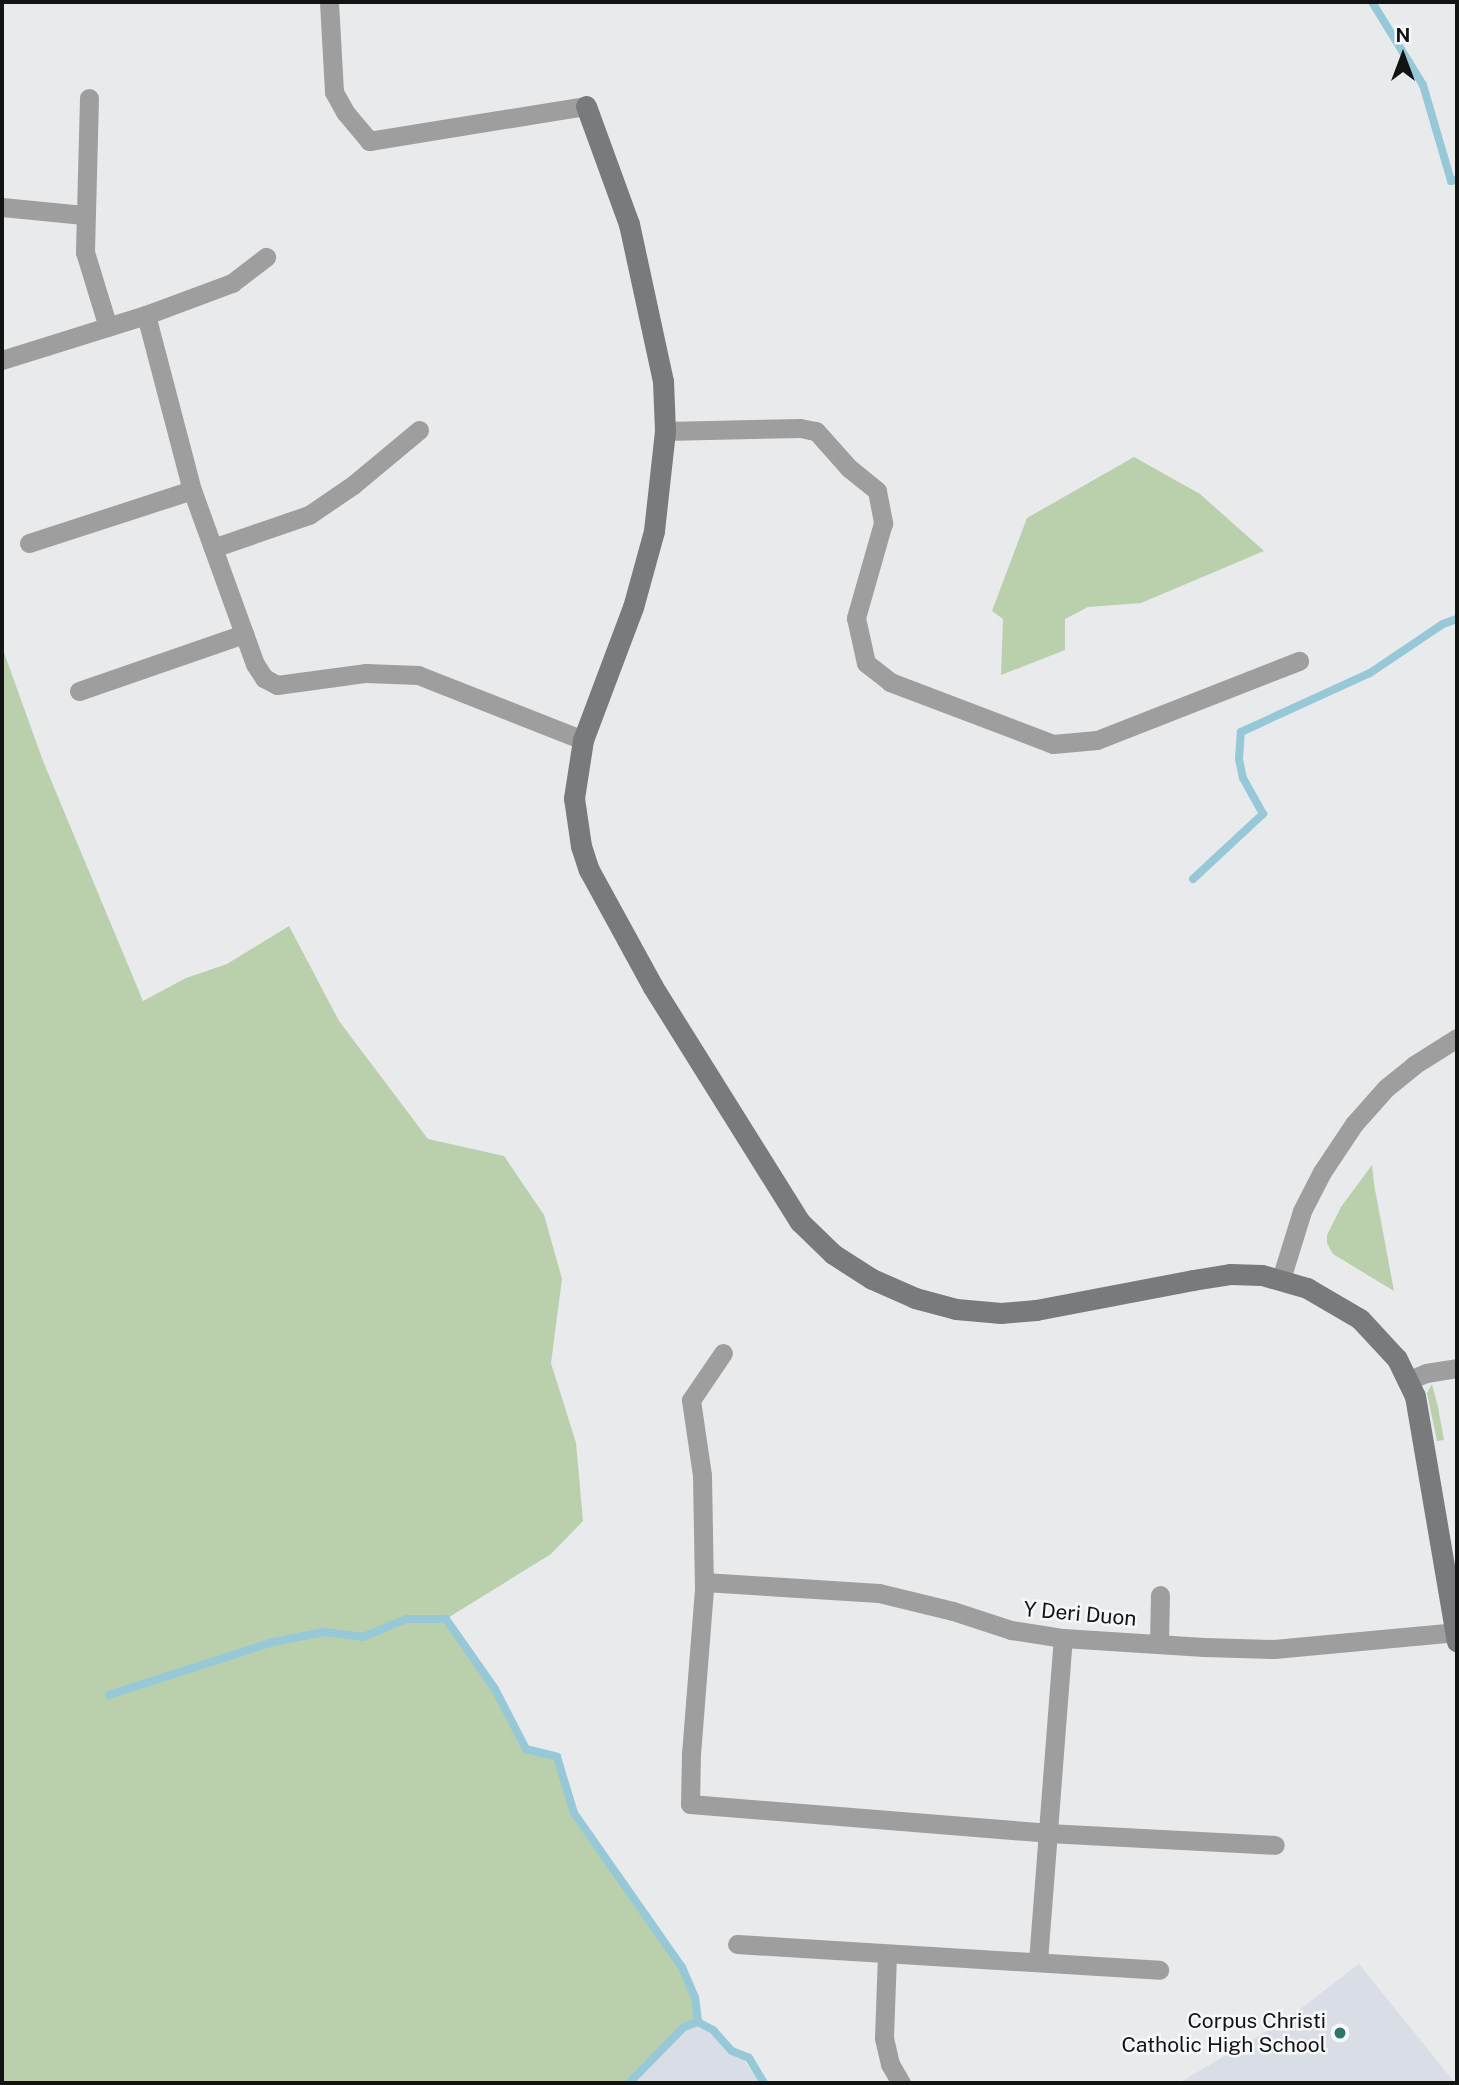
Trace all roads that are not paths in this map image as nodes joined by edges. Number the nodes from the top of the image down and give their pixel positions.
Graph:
1 (329, 2) edge
2 (89, 98) dead end
3 (586, 107) joint
4 (2, 207) edge
5 (84, 215) junction
6 (266, 257) dead end
7 (146, 315) junction
8 (108, 327) junction
9 (2, 360) edge
10 (419, 430) dead end
11 (665, 431) junction
12 (192, 490) junction
13 (29, 543) dead end
14 (213, 548) junction
15 (244, 634) junction
16 (1299, 661) dead end
17 (79, 691) dead end
18 (583, 740) junction
19 (1457, 1038) edge
20 (1281, 1279) junction
21 (723, 1353) dead end
22 (1457, 1368) edge
23 (1409, 1380) junction
24 (704, 1582) junction
25 (1160, 1595) dead end
26 (1457, 1635) edge
27 (1063, 1638) junction
28 (1158, 1643) junction
29 (1048, 1833) junction
30 (1275, 1846) dead end
31 (737, 1944) dead end
32 (887, 1955) junction
33 (1038, 1961) junction
34 (1159, 1970) dead end
35 (901, 2083) edge

1 - 3 street
2 - 5 street
3 - 11 street
4 - 5 street
5 - 8 street
6 - 7 street
7 - 8 street
7 - 12 street
8 - 9 street
10 - 14 street
11 - 16 street
11 - 18 street
12 - 13 street
12 - 14 street
14 - 15 street
15 - 17 street
15 - 18 street
18 - 20 street
19 - 20 street
20 - 23 street
21 - 24 street
22 - 23 street
23 - 26 street
24 - 27 street, Y Deri Duon
24 - 29 street
25 - 28 street
26 - 28 street, Y Deri Duon
27 - 28 street, Y Deri Duon
27 - 29 street
29 - 30 street
29 - 33 street
31 - 32 street
32 - 33 street
32 - 35 street
33 - 34 street

